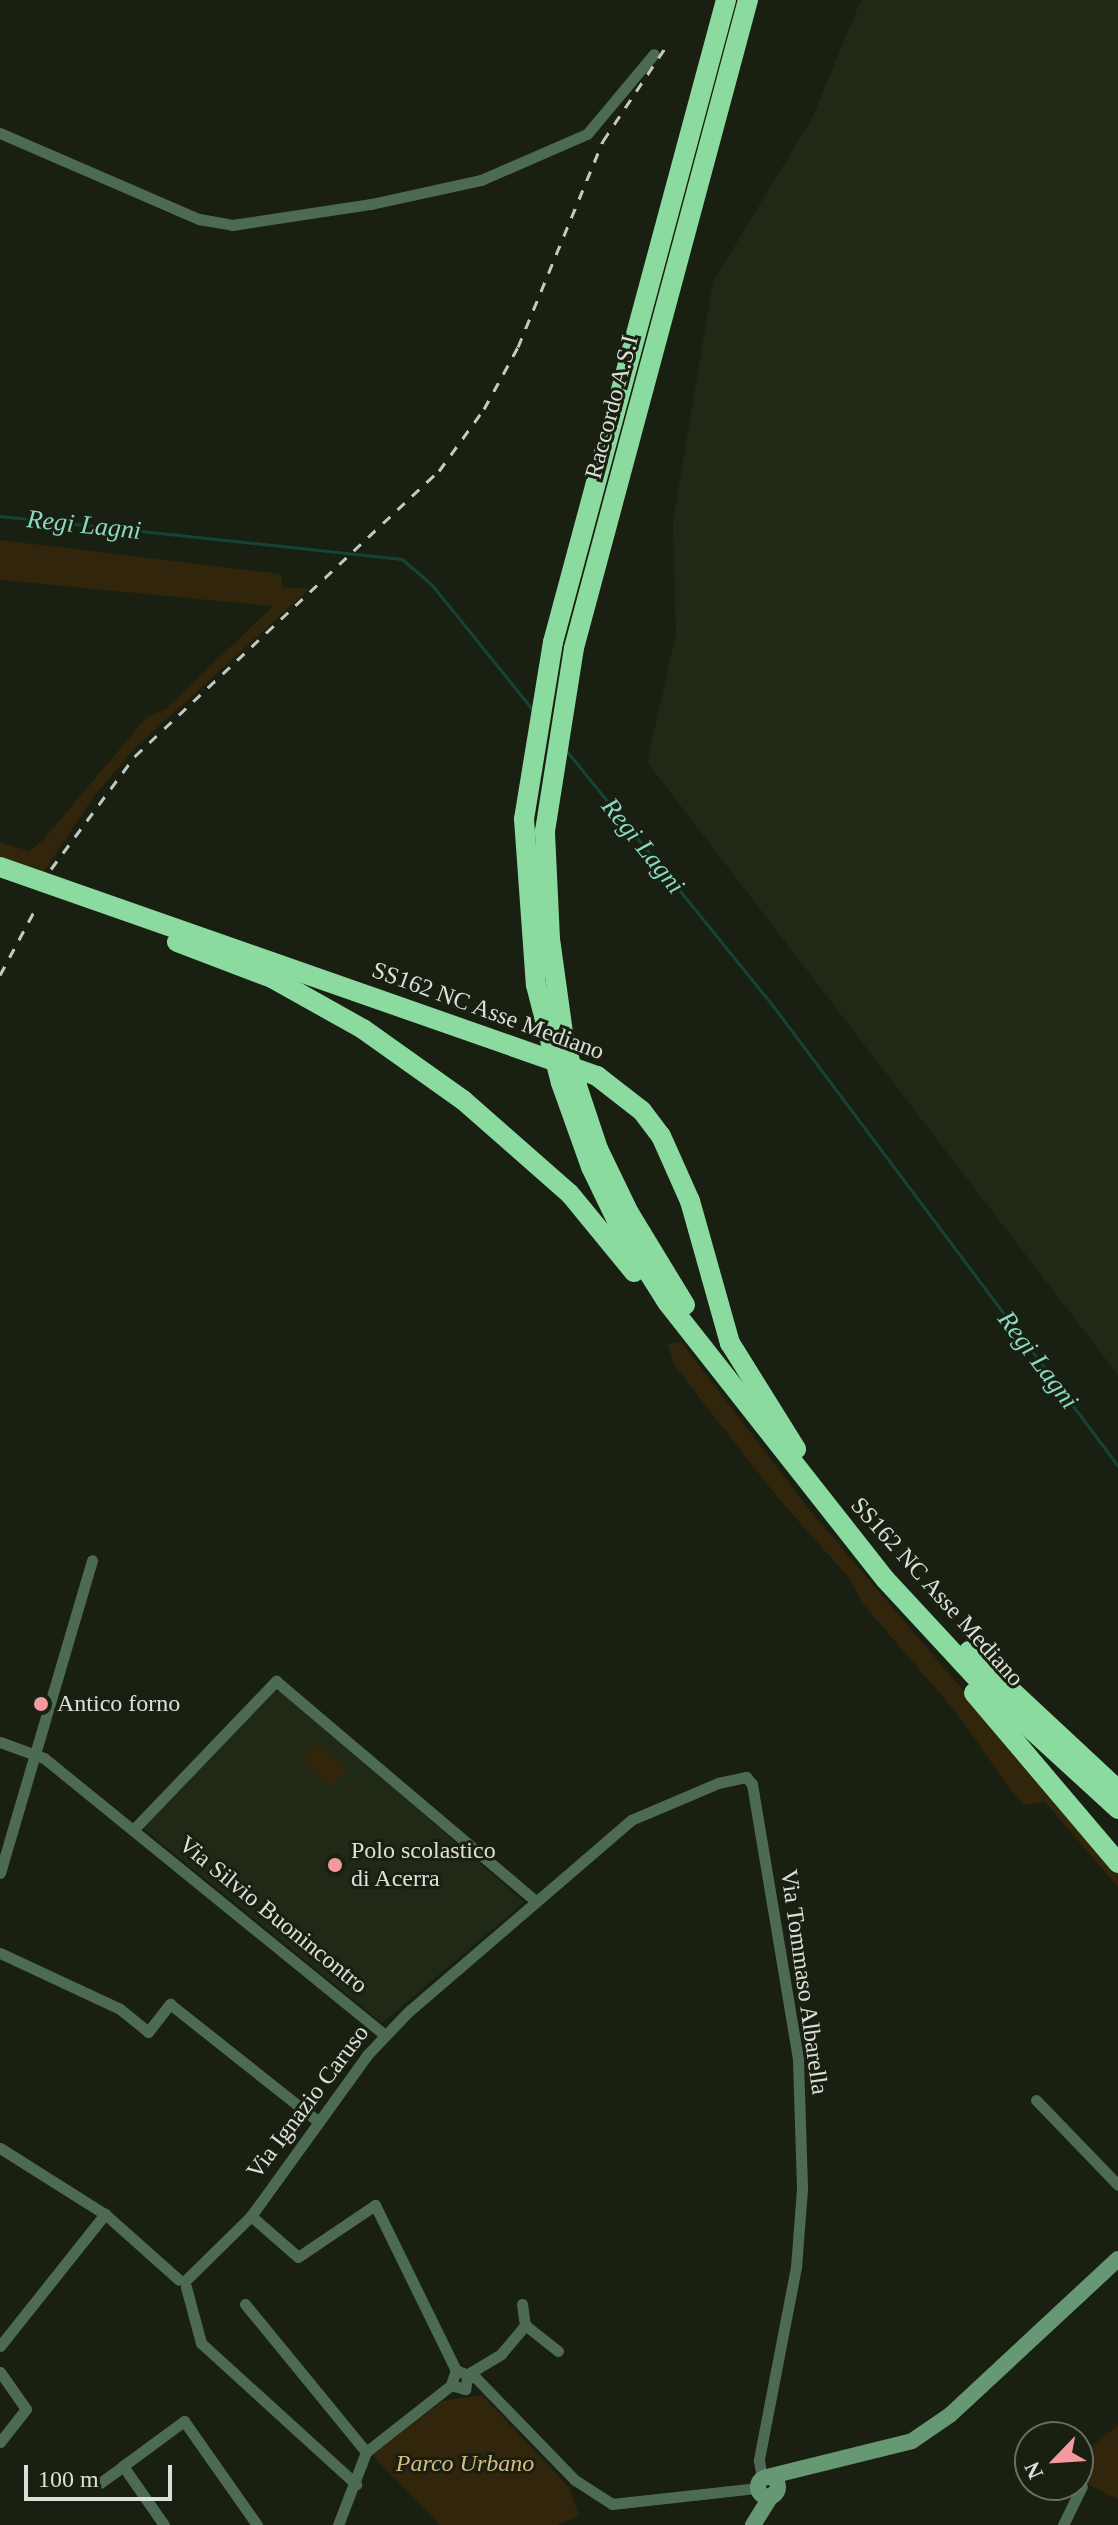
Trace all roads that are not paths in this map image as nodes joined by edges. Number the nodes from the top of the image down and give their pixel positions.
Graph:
1 (726, 0) edge
2 (748, 0) edge
3 (654, 54) dead end
4 (0, 133) edge
5 (0, 867) edge
6 (0, 880) edge
7 (36, 885) junction
8 (60, 894) junction
9 (556, 1039) junction
10 (668, 1301) junction
11 (712, 1351) junction
12 (860, 1549) junction
13 (92, 1560) dead end
14 (946, 1627) junction
15 (0, 1742) edge
16 (34, 1755) junction
17 (1118, 1774) edge
18 (746, 1777) joint
19 (1118, 1790) edge
20 (1118, 1809) edge
21 (133, 1830) junction
22 (1118, 1863) edge
23 (0, 1873) edge
24 (535, 1901) junction
25 (0, 1953) edge
26 (385, 2035) junction
27 (1036, 2100) dead end
28 (319, 2122) junction
29 (0, 2148) edge
30 (1118, 2185) edge
31 (105, 2214) junction
32 (251, 2216) junction
33 (1118, 2259) edge
34 (1118, 2271) edge
35 (184, 2282) junction
36 (1092, 2285) junction
37 (245, 2304) dead end
38 (522, 2304) dead end
39 (525, 2325) junction
40 (0, 2346) edge
41 (558, 2351) dead end
42 (0, 2372) edge
43 (462, 2372) junction
44 (451, 2385) junction
45 (0, 2442) edge
46 (366, 2452) junction
47 (123, 2466) junction
48 (100, 2483) dead end
49 (356, 2484) junction
50 (766, 2487) junction
51 (1075, 2501) edge
52 (164, 2525) edge
53 (257, 2525) edge
54 (338, 2525) edge
55 (751, 2525) edge
56 (1063, 2525) edge

1 - 9 highway, Raccordo A.S.I
2 - 9 highway, Raccordo A.S.I
3 - 4 street
5 - 7 highway, SS162 NC Asse Mediano
6 - 7 highway, SS162 NC Asse Mediano
7 - 8 highway, SS162 NC Asse Mediano
8 - 10 highway, SS162 NC Asse Mediano
8 - 11 highway, SS162 NC Asse Mediano
9 - 10 highway
10 - 11 highway
11 - 12 highway, SS162 NC Asse Mediano
11 - 14 highway, SS162 NC Asse Mediano
12 - 20 highway, SS162 NC Asse Mediano
12 - 22 highway
13 - 16 street
14 - 17 highway
14 - 19 highway, SS162 NC Asse Mediano
15 - 16 street, Via Silvio Buonincontro
16 - 21 street, Via Silvio Buonincontro
16 - 23 street
18 - 24 street, Via Ignazio Caruso
18 - 50 street, Via Tommaso Albarella
21 - 24 street
21 - 26 street, Via Silvio Buonincontro
24 - 26 street, Via Ignazio Caruso
25 - 28 street
26 - 28 street, Via Ignazio Caruso
27 - 30 street
28 - 32 street, Via Ignazio Caruso
29 - 31 street
31 - 35 street
31 - 40 street
32 - 35 street, Via Ignazio Caruso
32 - 43 street
33 - 36 street
34 - 36 street
35 - 49 street
36 - 50 street
37 - 46 street
38 - 39 street
39 - 41 street
39 - 43 street
42 - 45 street
43 - 44 street
43 - 44 street
43 - 50 street
44 - 46 street
46 - 49 street
47 - 48 street
47 - 52 street
47 - 53 street
49 - 54 street
50 - 55 street
51 - 56 street

